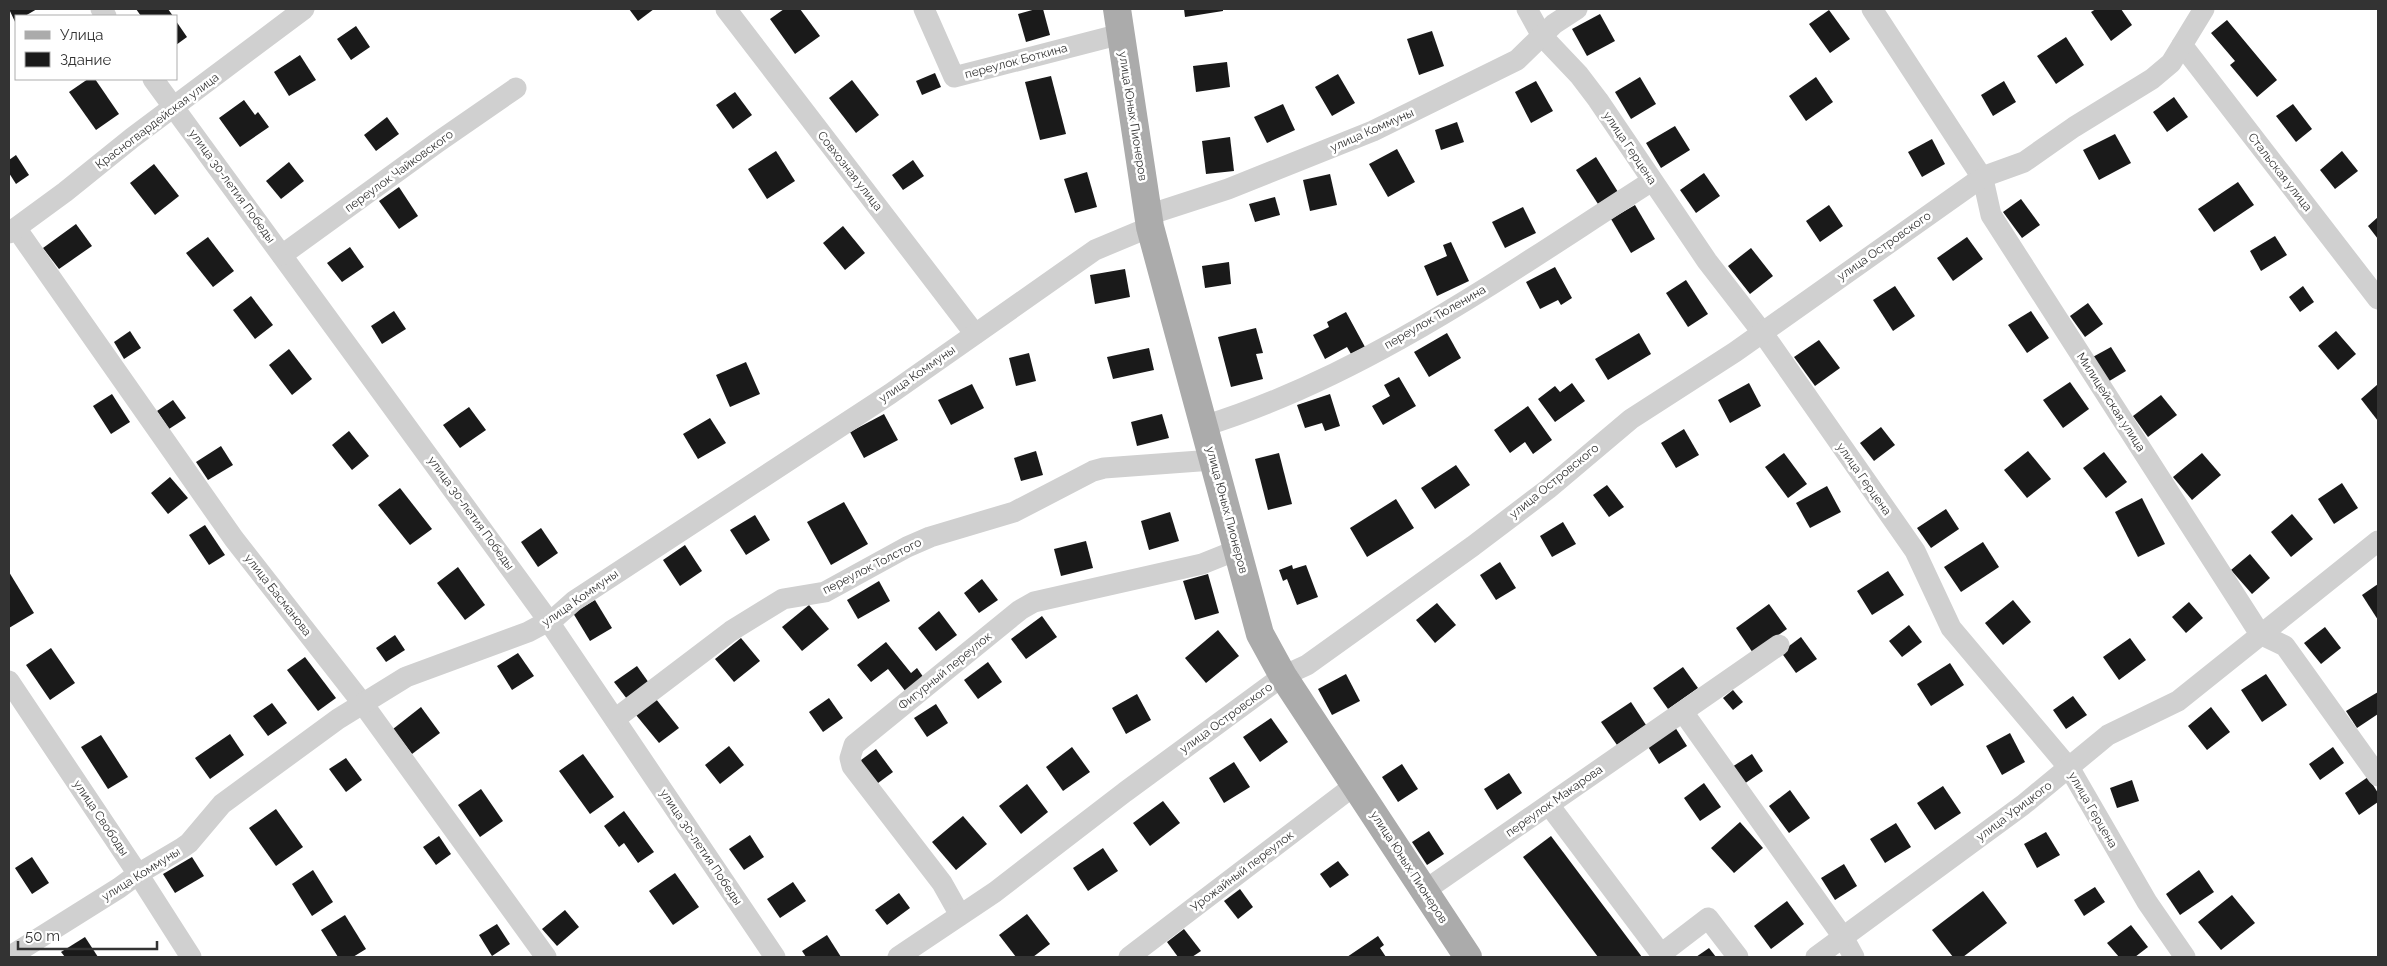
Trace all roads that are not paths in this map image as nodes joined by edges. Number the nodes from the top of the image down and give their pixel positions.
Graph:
1 (304, 9) edge
2 (726, 9) edge
3 (924, 9) edge
4 (1527, 9) edge
5 (1577, 9) edge
6 (1872, 9) edge
7 (2204, 9) edge
8 (1119, 21) edge
9 (1542, 36) junction
10 (2182, 45) junction
11 (154, 80) edge
12 (516, 88) dead end
13 (174, 108) junction
14 (1983, 179) junction
15 (1652, 181) junction
16 (1149, 221) junction
17 (12, 230) edge
18 (282, 255) junction
19 (2378, 299) edge
20 (1762, 332) junction
21 (975, 334) junction
22 (1204, 426) junction
23 (1213, 460) junction
24 (2378, 541) edge
25 (1238, 550) junction
26 (549, 620) junction
27 (2260, 634) junction
28 (1779, 645) dead end
29 (1283, 676) junction
30 (9, 681) edge
31 (363, 704) junction
32 (1684, 712) junction
33 (615, 719) junction
34 (2070, 769) junction
35 (2378, 776) edge
36 (1355, 785) junction
37 (1549, 805) junction
38 (138, 874) junction
39 (1424, 891) junction
40 (960, 915) junction
41 (1843, 938) junction
42 (9, 957) edge
43 (191, 957) edge
44 (546, 957) edge
45 (775, 957) edge
46 (898, 957) edge
47 (1129, 957) edge
48 (1468, 957) edge
49 (1738, 957) edge
50 (1816, 957) edge
51 (1854, 957) edge
52 (2185, 957) edge

1 - 13 street, Красногвардейская улица
2 - 21 street, Совхозная улица
3 - 8 street, переулок Боткина
4 - 9 street, улица Герцена
5 - 9 street, улица Коммуны
6 - 14 street, Милицейская улица
7 - 10 street, улица Островского
8 - 16 main road, улица Юных Пионеров
9 - 15 street, улица Герцена
9 - 16 street, улица Коммуны
10 - 14 street, улица Островского
10 - 19 street, Стальская улица
11 - 13 street, улица 30-летия Победы
12 - 18 street, переулок Чайковского
13 - 17 street, Красногвардейская улица
13 - 18 street, улица 30-летия Победы
14 - 20 street, улица Островского
14 - 27 street, Милицейская улица
15 - 20 street, улица Герцена
15 - 22 street, переулок Тюленина
16 - 21 street, улица Коммуны
16 - 22 main road, улица Юных Пионеров
17 - 31 street, улица Басманова
18 - 26 street, улица 30-летия Победы
20 - 29 street, улица Островского
20 - 34 street, улица Герцена
21 - 26 street, улица Коммуны
22 - 23 main road, улица Юных Пионеров
23 - 25 main road, улица Юных Пионеров
23 - 33 street, переулок Толстого
24 - 27 street, улица Урицкого
25 - 29 main road, улица Юных Пионеров
25 - 40 street, Фигурный переулок
26 - 31 street, улица Коммуны
26 - 33 street, улица 30-летия Победы
27 - 34 street, улица Урицкого
27 - 35 street
28 - 32 street, переулок Макарова
29 - 36 main road, улица Юных Пионеров
29 - 40 street, улица Островского
30 - 38 street, улица Свободы
31 - 38 street, улица Коммуны
31 - 44 street, улица Басманова
32 - 37 street, переулок Макарова
32 - 41 street
33 - 45 street, улица 30-летия Победы
34 - 41 street, улица Урицкого
34 - 52 street, улица Герцена
36 - 39 main road, улица Юных Пионеров
36 - 47 street, Урожайный переулок
37 - 39 street, переулок Макарова
37 - 49 street
38 - 42 street, улица Коммуны
38 - 43 street, улица Свободы
39 - 48 main road, улица Юных Пионеров
40 - 46 street, улица Островского
41 - 50 street, улица Урицкого
41 - 51 street

